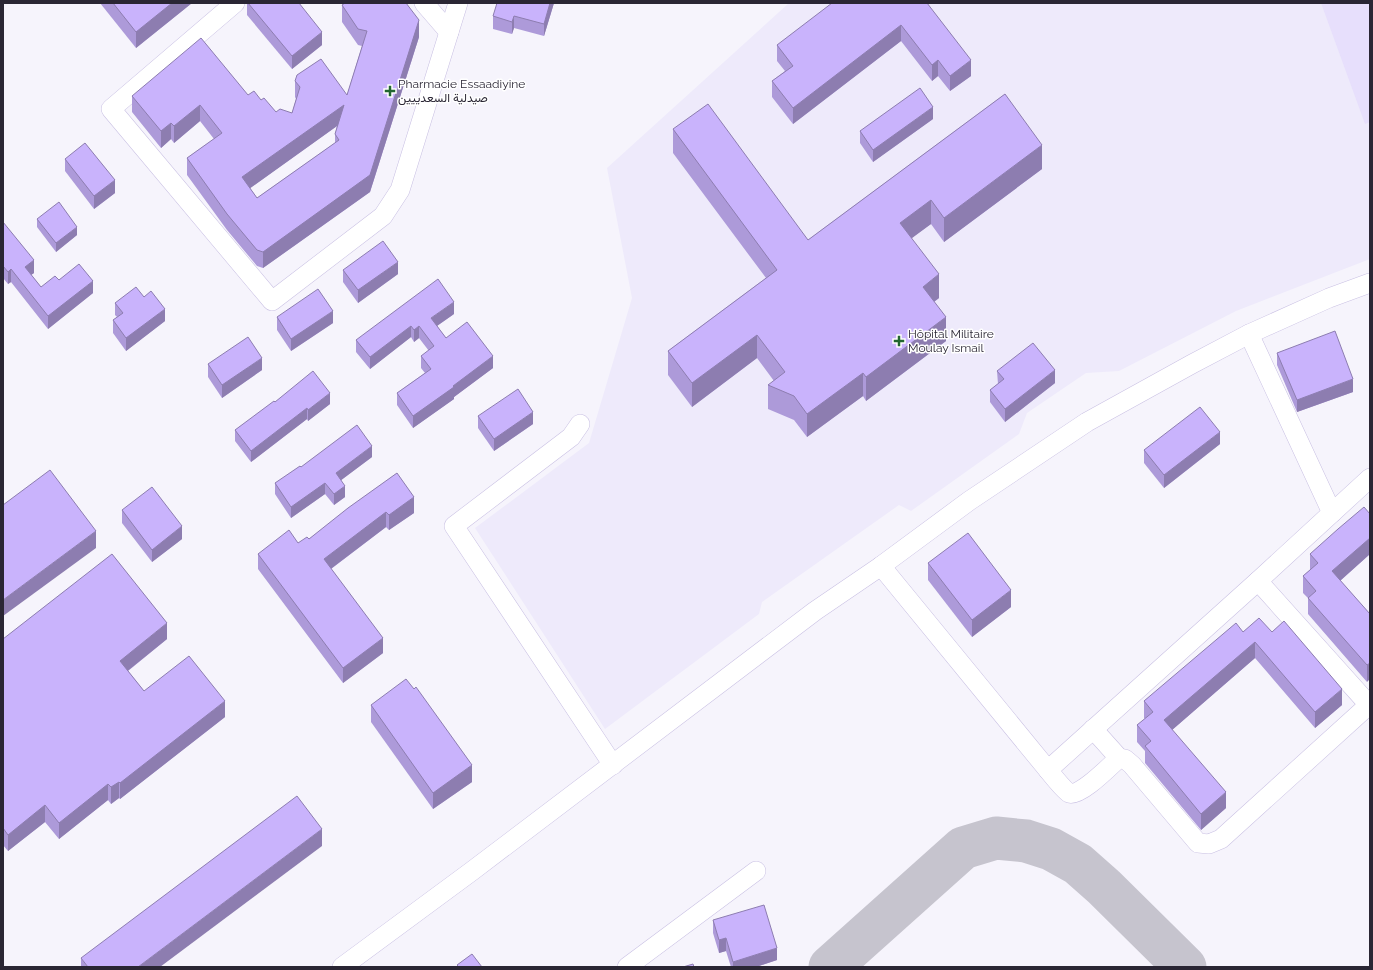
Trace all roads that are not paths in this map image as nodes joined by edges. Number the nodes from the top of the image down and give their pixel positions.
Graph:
1 (235, 3) edge
2 (424, 3) edge
3 (458, 3) edge
4 (449, 32) junction
5 (1370, 283) edge
6 (1249, 334) junction
7 (580, 424) dead end
8 (1370, 478) edge
9 (1332, 513) junction
10 (881, 566) junction
11 (1258, 581) junction
12 (1370, 705) edge
13 (1093, 729) junction
14 (1119, 758) junction
15 (612, 764) junction
16 (1048, 770) junction
17 (756, 871) dead end
18 (342, 967) edge
19 (627, 967) edge

1 - 4 street
2 - 4 street
3 - 4 street
5 - 6 street
6 - 9 street
6 - 10 street
7 - 15 street
8 - 9 street
9 - 11 street
10 - 15 street
10 - 16 street
11 - 12 street
11 - 13 street
12 - 14 street
13 - 14 street
13 - 16 street
14 - 16 street
15 - 18 street
17 - 19 street

